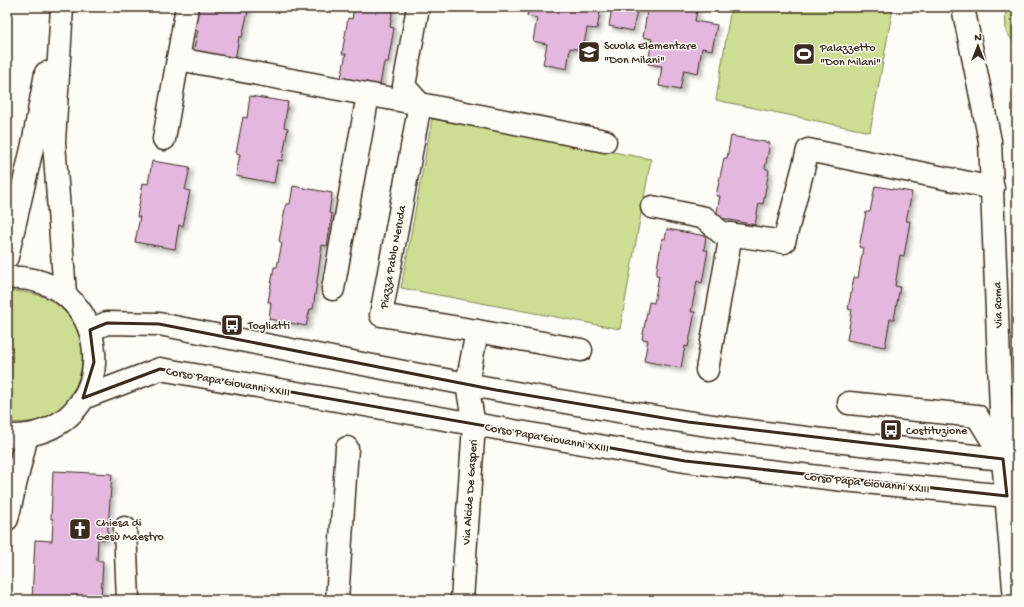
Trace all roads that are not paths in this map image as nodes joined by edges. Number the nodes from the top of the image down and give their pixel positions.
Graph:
1 (60, 7) edge
2 (187, 7) edge
3 (418, 7) edge
4 (964, 12) dead end
5 (178, 60) junction
6 (368, 95) junction
7 (420, 104) junction
8 (164, 139) dead end
9 (605, 141) dead end
10 (993, 188) junction
11 (652, 207) dead end
12 (731, 234) junction
13 (7, 257) edge
14 (7, 278) edge
15 (333, 289) dead end
16 (65, 294) junction
17 (90, 330) junction
18 (477, 331) junction
19 (581, 350) dead end
20 (707, 370) dead end
21 (467, 384) junction
22 (83, 398) junction
23 (849, 403) dead end
24 (474, 425) junction
25 (17, 436) edge
26 (347, 448) dead end
27 (1010, 459) edge
28 (1012, 496) edge
29 (7, 519) edge
30 (125, 528) dead end
31 (128, 600) edge
32 (337, 600) edge
33 (462, 600) edge
34 (1015, 600) edge

1 - 13 street
1 - 16 street
2 - 5 street
3 - 7 street
4 - 10 street, Via Roma
5 - 6 street
5 - 8 street
6 - 7 street
6 - 15 street
7 - 9 street
7 - 18 street, Piazza Pablo Neruda
10 - 12 street
10 - 27 street, Via Roma
11 - 12 street
12 - 20 street
14 - 16 street
16 - 17 street
17 - 21 street
17 - 22 street
18 - 19 street, Piazza Pablo Neruda
18 - 21 street
21 - 24 street, Via Alcide De Gasperi
21 - 27 street
22 - 24 street, Corso Papa Giovanni XXIII
22 - 25 street
23 - 27 street
24 - 28 street, Corso Papa Giovanni XXIII
24 - 33 street, Via Alcide De Gasperi
25 - 29 street
26 - 32 street
27 - 28 street, Via Roma
28 - 34 street, Via Roma
30 - 31 street

